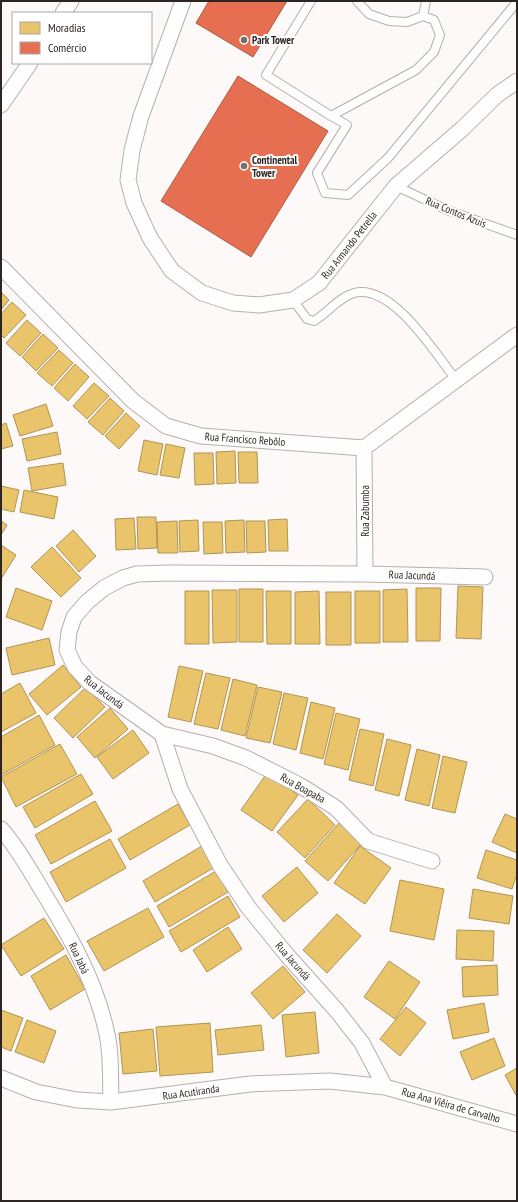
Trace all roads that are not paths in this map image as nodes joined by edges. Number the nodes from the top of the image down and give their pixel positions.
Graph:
1 (71, 1) edge
2 (183, 1) edge
3 (311, 1) edge
4 (357, 1) edge
5 (426, 1) edge
6 (517, 2) edge
7 (64, 12) edge
8 (423, 16) junction
9 (29, 64) edge
10 (517, 81) edge
11 (1, 105) edge
12 (331, 116) junction
13 (396, 186) junction
14 (517, 235) edge
15 (1, 267) edge
16 (293, 300) junction
17 (517, 335) edge
18 (456, 381) junction
19 (364, 448) junction
20 (365, 574) junction
21 (485, 577) dead end
22 (162, 734) junction
23 (1, 829) edge
24 (432, 861) dead end
25 (1, 1078) edge
26 (385, 1087) junction
27 (111, 1102) junction
28 (517, 1124) edge

1 - 7 street
2 - 16 street, Rua Armando Petrella
3 - 12 lane
4 - 8 lane
5 - 8 lane
6 - 12 lane
8 - 12 lane
9 - 11 street
10 - 13 street, Rua Armando Petrella
13 - 14 lane, Rua Contos Azuis
13 - 16 street, Rua Armando Petrella
15 - 19 street, Rua Francisco Rebôlo
16 - 18 lane
17 - 18 street
18 - 19 street
19 - 20 street, Rua Zabumba
20 - 21 street, Rua Jacundá
20 - 22 street, Rua Jacundá
22 - 24 street, Rua Boapaba
22 - 26 street, Rua Jacundá
23 - 27 street, Rua Jabá
25 - 27 street, Rua Acutiranda
26 - 27 street, Rua Acutiranda
26 - 28 street, Rua Ana Viêira de Carvalho

